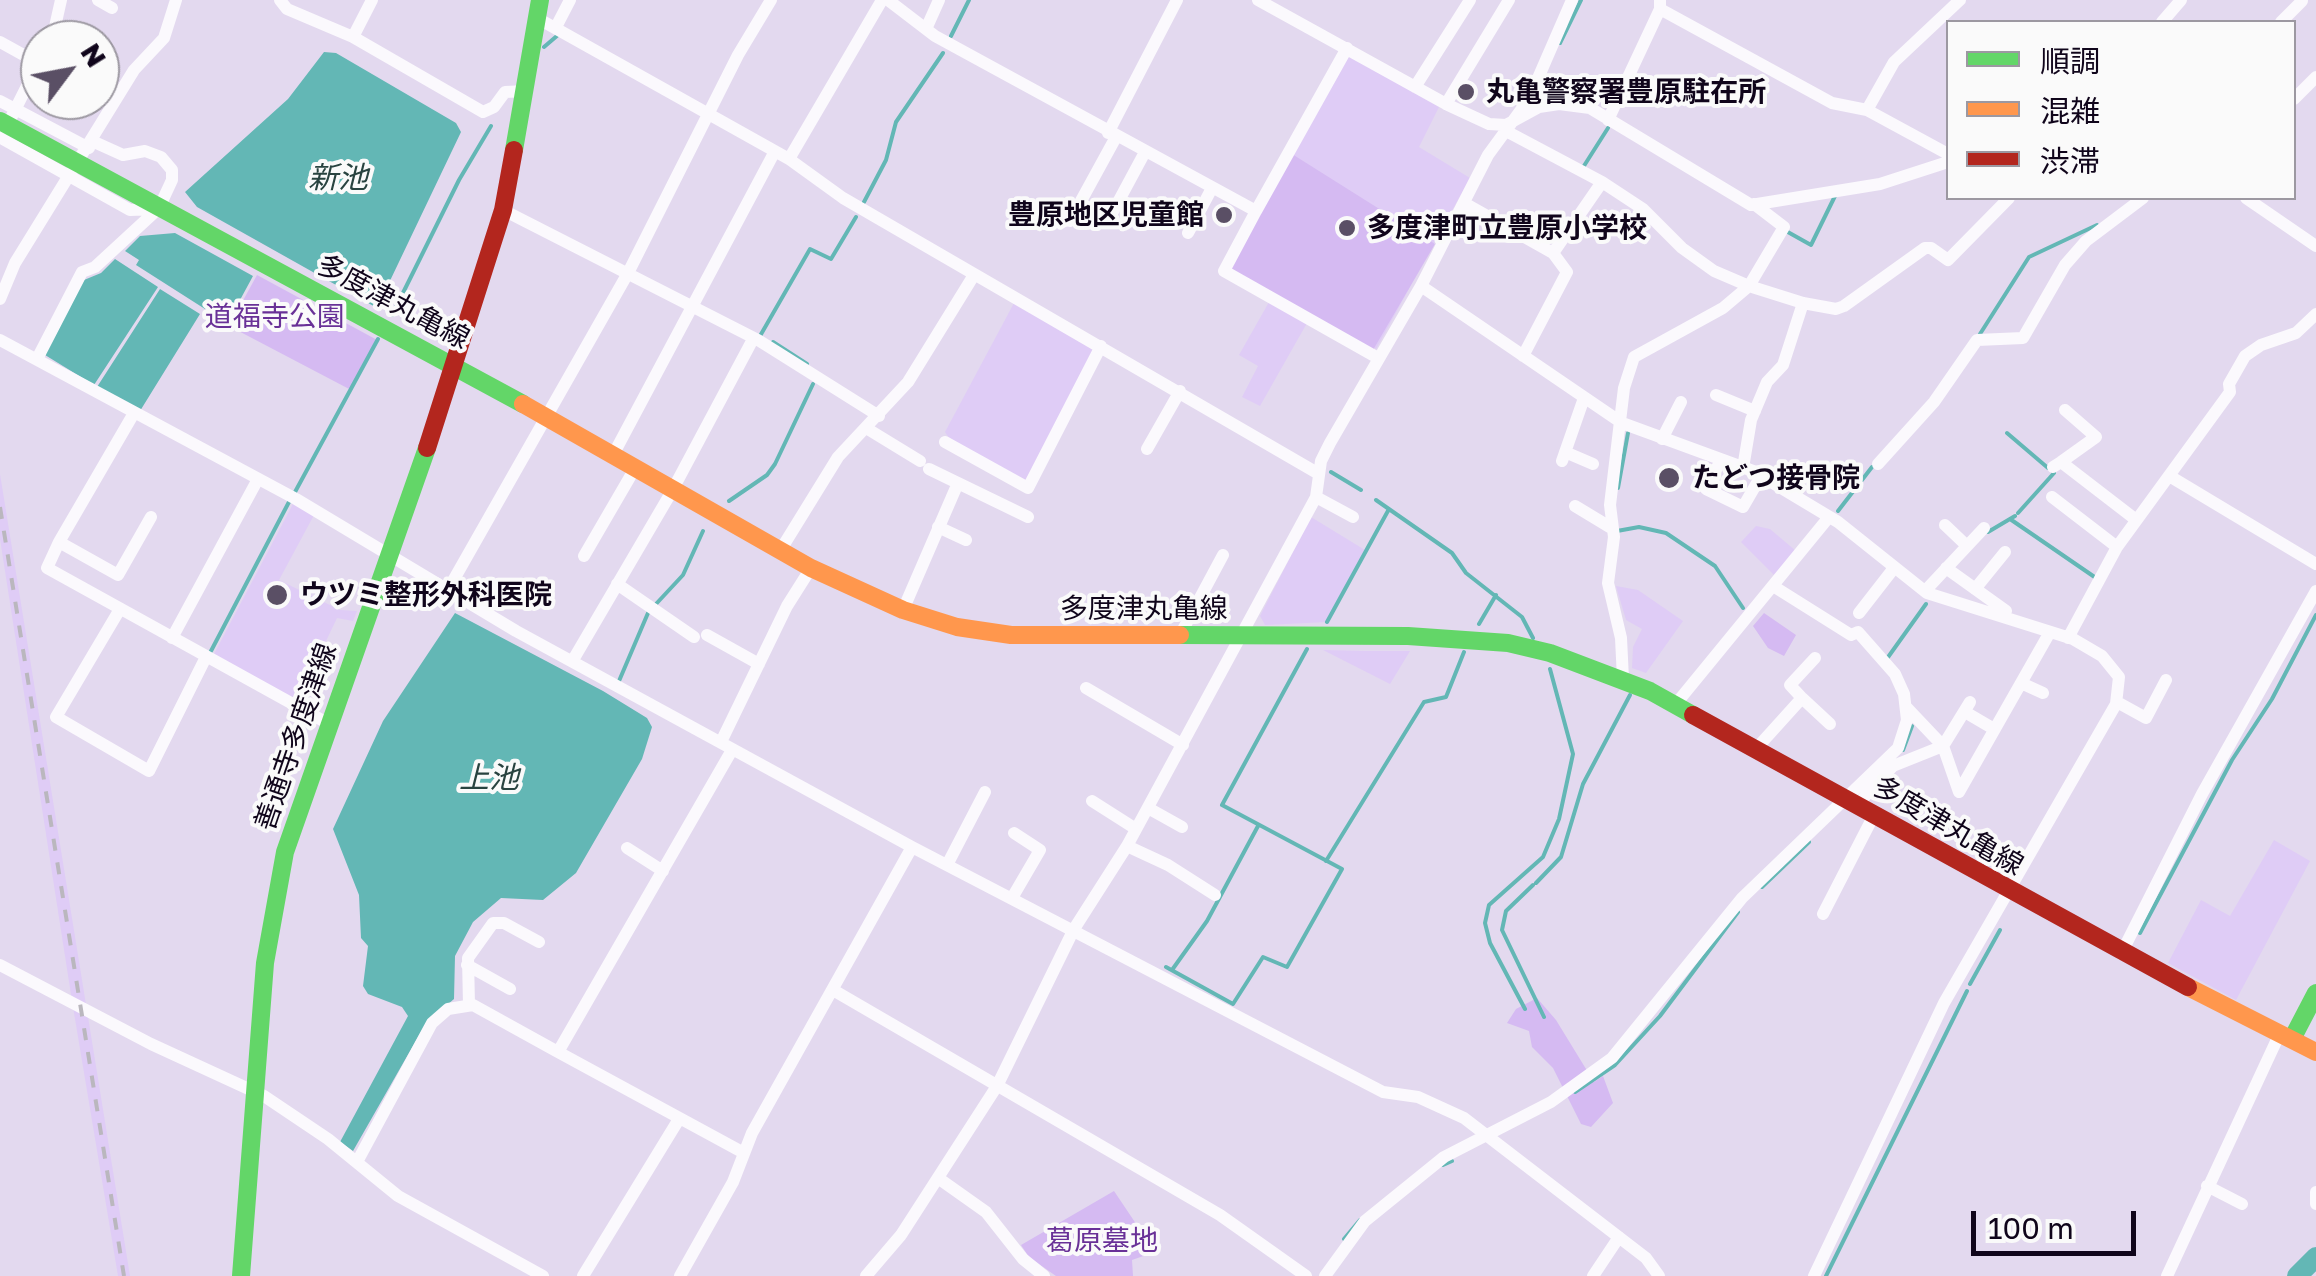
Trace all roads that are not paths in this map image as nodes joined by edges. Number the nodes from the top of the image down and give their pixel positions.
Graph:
1 (98, 0) edge
2 (176, 0) edge
3 (280, 0) edge
4 (372, 0) edge
5 (570, 0) edge
6 (771, 0) edge
7 (885, 0) edge
8 (939, 0) edge
9 (1178, 0) edge
10 (1258, 0) edge
11 (1470, 0) edge
12 (1509, 0) edge
13 (1572, 0) edge
14 (1960, 0) edge
15 (2302, 0) edge
16 (1658, 3) edge
17 (112, 8) dead end
18 (539, 9) edge
19 (2283, 20) edge
20 (556, 28) junction
21 (926, 29) junction
22 (353, 37) junction
23 (1347, 48) junction
24 (2316, 77) edge
25 (1414, 87) junction
26 (527, 90) junction
27 (2296, 97) edge
28 (0, 101) edge
29 (20, 101) edge
30 (1446, 104) junction
31 (16, 109) junction
32 (1866, 110) junction
33 (710, 115) junction
34 (0, 120) edge
35 (1517, 120) junction
36 (1608, 120) junction
37 (1506, 131) junction
38 (1112, 135) junction
39 (0, 138) edge
40 (90, 145) junction
41 (1145, 152) junction
42 (774, 153) junction
43 (1946, 153) edge
44 (789, 159) junction
45 (1946, 163) edge
46 (71, 175) junction
47 (1602, 182) junction
48 (1212, 188) junction
49 (2007, 200) edge
50 (2140, 200) edge
51 (2249, 200) edge
52 (1464, 203) junction
53 (1754, 204) junction
54 (159, 208) junction
55 (503, 210) junction
56 (1256, 211) junction
57 (1109, 219) dead end
58 (1070, 222) dead end
59 (1188, 233) dead end
60 (2316, 246) edge
61 (1554, 253) junction
62 (628, 272) junction
63 (974, 274) junction
64 (1421, 286) junction
65 (1749, 286) junction
66 (0, 299) edge
67 (1803, 303) junction
68 (694, 310) junction
69 (2316, 314) edge
70 (0, 340) edge
71 (752, 341) junction
72 (1101, 346) junction
73 (1523, 356) junction
74 (1378, 358) junction
75 (37, 359) junction
76 (456, 366) junction
77 (1180, 391) junction
78 (1716, 395) dead end
79 (1584, 398) junction
80 (1681, 402) dead end
81 (2064, 410) dead end
82 (1754, 411) junction
83 (134, 413) junction
84 (879, 416) junction
85 (547, 419) junction
86 (1622, 423) junction
87 (866, 428) junction
88 (1662, 439) junction
89 (945, 442) dead end
90 (1147, 449) dead end
91 (612, 456) junction
92 (1721, 460) junction
93 (1878, 464) dead end
94 (1615, 468) junction
95 (1743, 468) junction
96 (634, 470) junction
97 (1319, 474) junction
98 (1761, 476) junction
99 (2171, 477) junction
100 (258, 479) junction
101 (958, 483) junction
102 (672, 491) junction
103 (1316, 497) junction
104 (2052, 497) dead end
105 (1574, 506) dead end
106 (1028, 517) dead end
107 (1829, 517) junction
108 (1353, 518) dead end
109 (2136, 519) junction
110 (150, 526) dead end
111 (938, 526) junction
112 (1945, 526) dead end
113 (1984, 528) dead end
114 (1613, 529) junction
115 (966, 540) dead end
116 (60, 542) junction
117 (1966, 545) junction
118 (2118, 547) junction
119 (780, 551) junction
120 (2005, 552) dead end
121 (388, 555) junction
122 (1223, 555) dead end
123 (584, 556) dead end
124 (2316, 564) edge
125 (811, 568) junction
126 (1894, 568) junction
127 (1946, 568) junction
128 (617, 584) junction
129 (1773, 586) junction
130 (449, 588) junction
131 (1975, 589) junction
132 (1925, 591) junction
133 (2316, 591) edge
134 (120, 609) junction
135 (903, 610) junction
136 (1859, 613) dead end
137 (2020, 620) junction
138 (2050, 632) junction
139 (1241, 637) junction
140 (172, 638) junction
141 (1180, 638) junction
142 (2068, 638) junction
143 (206, 657) junction
144 (1815, 658) dead end
145 (573, 660) junction
146 (758, 664) junction
147 (1623, 679) junction
148 (2166, 680) dead end
149 (2021, 683) junction
150 (1086, 688) dead end
151 (2043, 693) dead end
152 (1802, 698) junction
153 (2117, 702) junction
154 (1674, 705) junction
155 (1906, 708) junction
156 (329, 724) junction
157 (1830, 724) dead end
158 (1994, 729) junction
159 (1183, 745) junction
160 (727, 746) junction
161 (1943, 746) junction
162 (1756, 750) junction
163 (986, 792) dead end
164 (1092, 801) dead end
165 (1851, 802) junction
166 (1148, 808) junction
167 (1874, 815) junction
168 (1182, 827) dead end
169 (1136, 830) junction
170 (1014, 833) dead end
171 (1127, 846) junction
172 (912, 847) junction
173 (626, 848) dead end
174 (947, 865) junction
175 (664, 871) junction
176 (2007, 892) junction
177 (1215, 895) dead end
178 (1012, 898) junction
179 (1823, 914) dead end
180 (1074, 929) junction
181 (539, 942) dead end
182 (2121, 954) junction
183 (0, 965) edge
184 (467, 965) junction
185 (510, 989) dead end
186 (833, 990) junction
187 (2316, 993) edge
188 (468, 1005) junction
189 (2286, 1036) junction
190 (558, 1052) junction
191 (2316, 1052) edge
192 (997, 1086) junction
193 (253, 1092) junction
194 (678, 1119) junction
195 (1490, 1136) junction
196 (744, 1153) junction
197 (358, 1162) junction
198 (938, 1178) junction
199 (2207, 1186) junction
200 (2316, 1192) edge
201 (2242, 1204) dead end
202 (2316, 1204) edge
203 (1619, 1237) junction
204 (241, 1276) edge
205 (543, 1276) edge
206 (583, 1276) edge
207 (680, 1276) edge
208 (866, 1276) edge
209 (1044, 1276) edge
210 (1306, 1276) edge
211 (1325, 1276) edge
212 (1593, 1276) edge
213 (1659, 1276) edge
214 (1814, 1276) edge
215 (2167, 1276) edge

1 - 17 street
2 - 40 street
3 - 22 street
4 - 22 street
5 - 20 street
6 - 33 street
7 - 21 street
7 - 44 street
8 - 21 street
9 - 38 street
10 - 23 street
11 - 25 street
12 - 30 street
13 - 35 street
14 - 32 street
15 - 19 street
16 - 32 street
16 - 36 street
18 - 20 street
18 - 26 main road, 善通寺多度津線
20 - 33 street
21 - 38 street
22 - 26 street
23 - 25 street
23 - 56 street
24 - 27 street
25 - 30 street
26 - 55 main road, 善通寺多度津線
28 - 31 street
29 - 31 street
30 - 35 street
31 - 39 street
31 - 40 street
32 - 43 street
33 - 42 street
33 - 62 street
34 - 54 main road, 多度津丸亀線
35 - 36 street
35 - 37 street
36 - 53 street
37 - 47 street
37 - 52 street
38 - 41 street
38 - 58 street
39 - 46 street
40 - 46 street
40 - 54 street
41 - 48 street
41 - 57 street
42 - 44 street
42 - 68 street
44 - 63 street
45 - 53 street
46 - 54 street
46 - 66 street
47 - 61 street
47 - 65 street
48 - 56 street
48 - 59 street
49 - 67 street
50 - 93 street
51 - 60 street
52 - 61 street
52 - 64 street
53 - 65 street
54 - 75 street
54 - 76 main road, 多度津丸亀線
55 - 62 street
55 - 76 main road, 善通寺多度津線
56 - 74 street
61 - 73 street
62 - 68 street
62 - 85 street
63 - 72 street
63 - 84 street
64 - 73 street
64 - 74 street
65 - 67 street
65 - 86 street
67 - 82 street
68 - 71 street
68 - 91 street
69 - 99 street
70 - 75 street
71 - 84 street
71 - 102 street
72 - 77 street
72 - 89 street
73 - 79 street
74 - 97 street
75 - 83 street
76 - 85 main road, 多度津丸亀線
76 - 121 main road, 善通寺多度津線
77 - 90 street
77 - 97 street
78 - 82 street
79 - 86 street
79 - 94 street
80 - 88 street
81 - 109 street
82 - 95 street
83 - 100 street
83 - 116 street
84 - 87 street
85 - 91 main road, 多度津丸亀線
85 - 130 street
86 - 88 street
86 - 94 street
87 - 101 street
87 - 119 street
88 - 92 street
91 - 96 main road, 多度津丸亀線
92 - 95 street
92 - 98 street
94 - 114 street
95 - 98 street
96 - 102 main road, 多度津丸亀線
96 - 123 street
97 - 103 street
98 - 107 street
99 - 109 street
99 - 124 street
100 - 121 street
100 - 140 street
101 - 106 street
101 - 111 street
102 - 119 main road, 多度津丸亀線
102 - 128 street
103 - 108 street
103 - 139 street
104 - 118 street
105 - 114 street
107 - 126 street
107 - 129 street
109 - 118 street
110 - 116 street
111 - 115 street
111 - 135 street
112 - 117 street
113 - 117 street
114 - 147 street
116 - 134 street
117 - 127 street
118 - 142 street
119 - 125 main road, 多度津丸亀線
120 - 131 street
121 - 130 street
121 - 156 main road, 善通寺多度津線
122 - 141 street
125 - 135 main road, 多度津丸亀線
125 - 146 street
126 - 132 street
126 - 136 street
127 - 131 street
127 - 132 street
128 - 145 street
128 - 146 street
129 - 154 street
129 - 155 street
130 - 145 street
131 - 137 street
132 - 137 street
133 - 182 street
134 - 140 street
134 - 143 street
135 - 141 main road, 多度津丸亀線
137 - 138 street
138 - 142 street
138 - 149 street
139 - 141 main road, 多度津丸亀線
139 - 147 main road, 多度津丸亀線
139 - 159 street
140 - 143 street
142 - 153 street
143 - 156 street
144 - 152 street
145 - 160 street
146 - 160 street
147 - 154 main road, 多度津丸亀線
148 - 153 street
149 - 151 street
149 - 158 street
150 - 159 street
152 - 157 street
152 - 162 street
153 - 176 street
154 - 162 main road, 多度津丸亀線
155 - 161 street
155 - 165 street
156 - 193 main road, 善通寺多度津線
158 - 161 street
158 - 161 street
159 - 166 street
160 - 172 street
160 - 175 street
161 - 165 street
162 - 165 main road, 多度津丸亀線
163 - 174 street
164 - 169 street
165 - 167 main road, 多度津丸亀線
165 - 195 street
166 - 168 street
166 - 169 street
167 - 176 main road, 多度津丸亀線
167 - 179 street
169 - 171 street
170 - 178 street
171 - 177 street
171 - 180 street
172 - 174 street
172 - 186 street
173 - 175 street
174 - 178 street
175 - 190 street
176 - 182 main road, 多度津丸亀線
176 - 214 street
178 - 180 street
180 - 192 street
180 - 195 street
181 - 184 street
182 - 189 main road, 多度津丸亀線
183 - 193 street
184 - 185 street
184 - 188 street
186 - 192 street
186 - 196 street
187 - 189 main road
188 - 190 street
188 - 197 street
189 - 191 main road, 多度津丸亀線
189 - 199 street
190 - 194 street
192 - 198 street
192 - 210 street
193 - 197 street
193 - 204 main road, 善通寺多度津線
194 - 196 street
194 - 206 street
195 - 203 street
195 - 211 street
196 - 207 street
197 - 205 street
198 - 208 street
198 - 209 street
199 - 201 street
199 - 215 street
200 - 202 street
203 - 212 street
203 - 213 street

